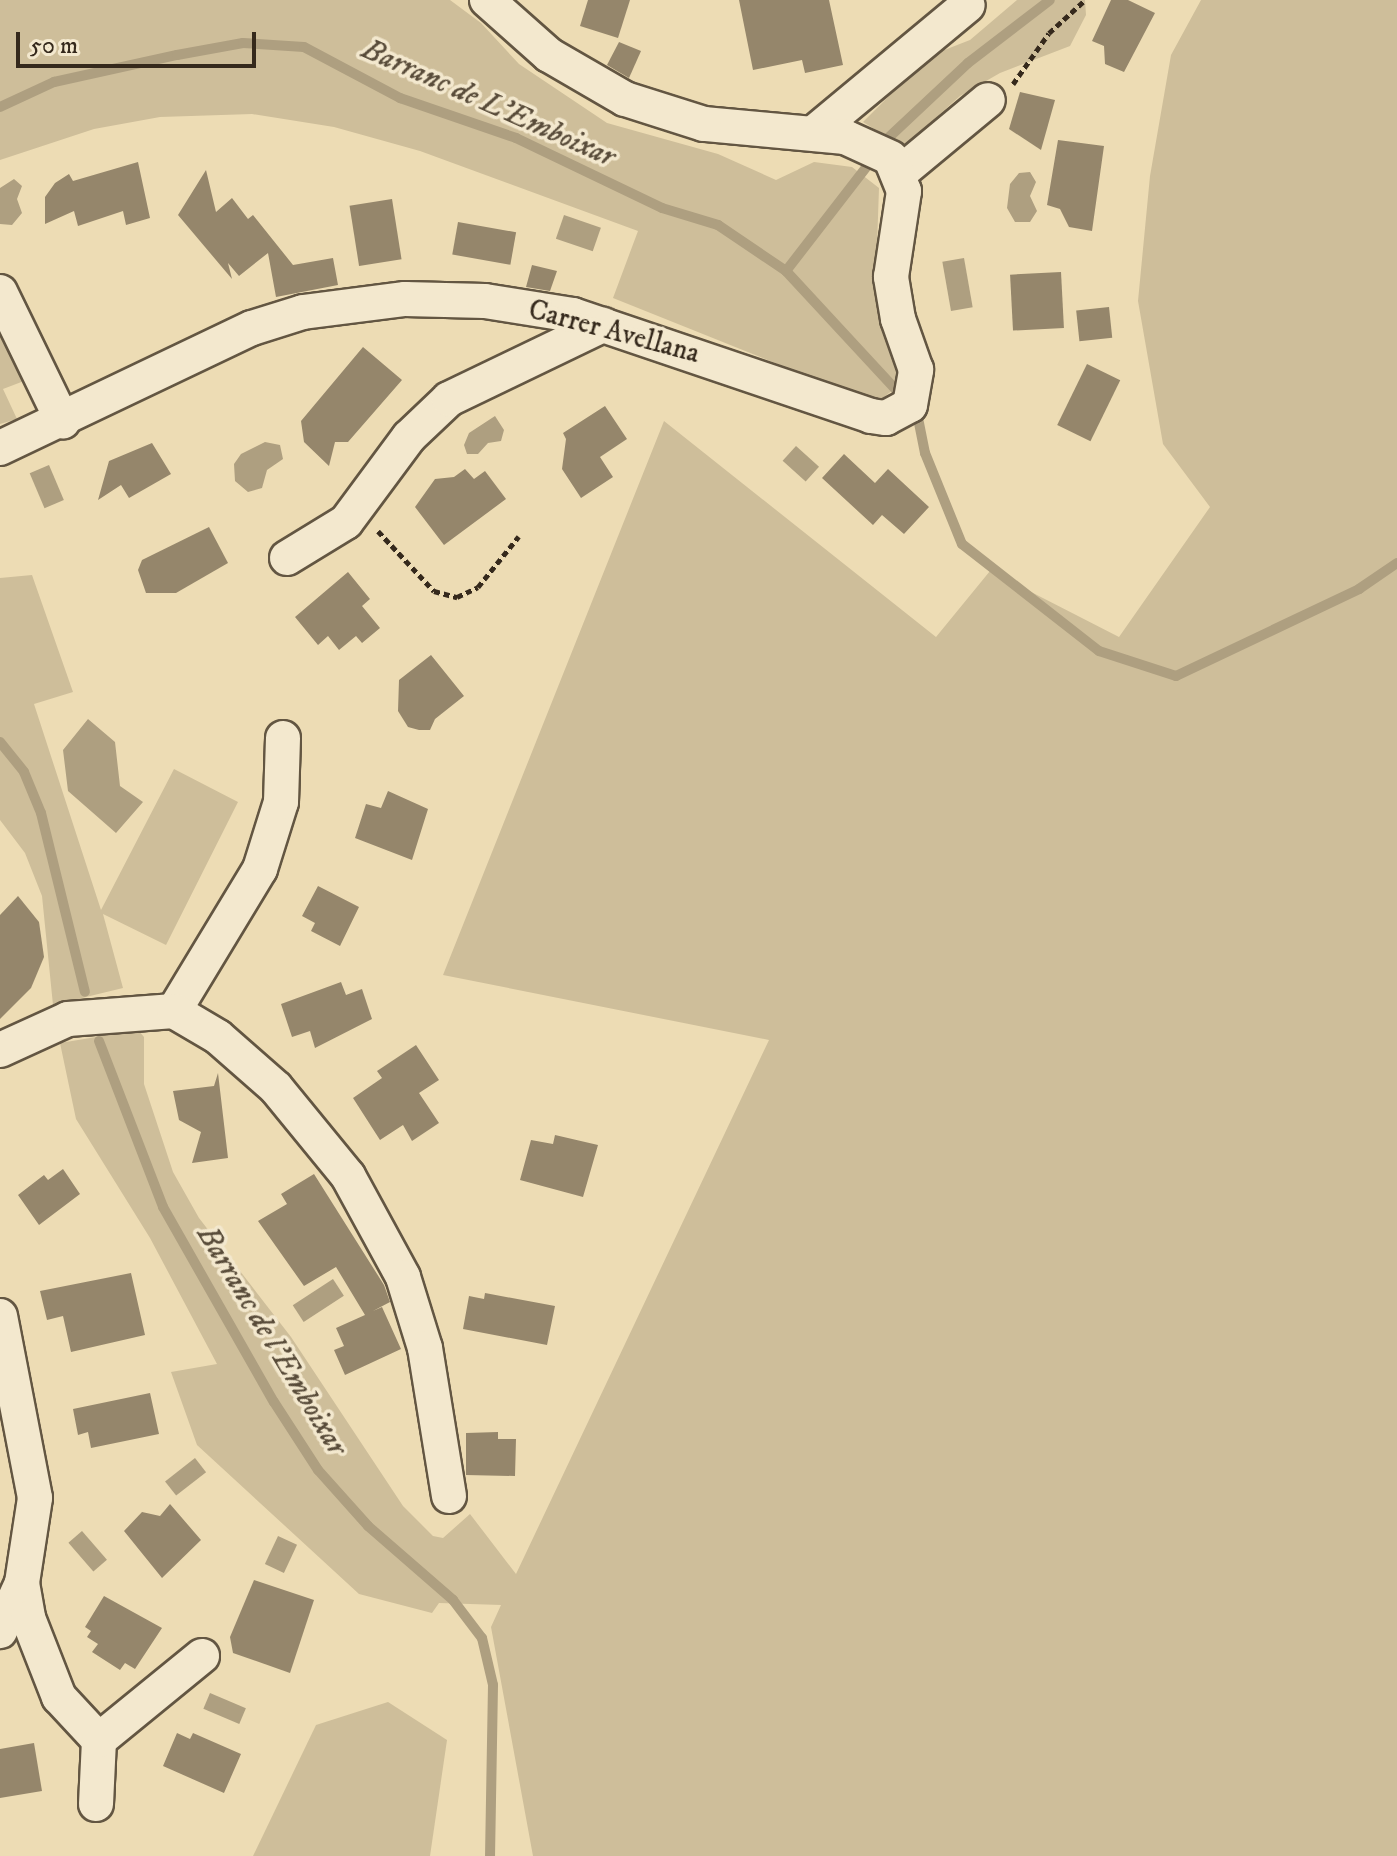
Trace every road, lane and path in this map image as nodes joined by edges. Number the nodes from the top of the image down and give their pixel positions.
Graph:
1 (487, 0) edge
2 (1085, 0) edge
3 (968, 5) dead end
4 (988, 100) joint
5 (816, 131) junction
6 (900, 173) junction
7 (0, 292) edge
8 (603, 325) junction
9 (63, 422) junction
10 (0, 448) edge
11 (357, 508) junction
12 (519, 536) dead end
13 (287, 558) dead end
14 (283, 738) dead end
15 (174, 1011) junction
16 (0, 1050) edge
17 (0, 1316) edge
18 (449, 1496) dead end
19 (22, 1583) junction
20 (0, 1631) edge
21 (202, 1656) dead end
22 (99, 1740) junction
23 (96, 1804) dead end

1 - 5 street
2 - 4 path
3 - 5 street
4 - 6 street
5 - 6 street
6 - 8 street, Carrer Avellana
7 - 9 street
8 - 9 street, Carrer Avellana
8 - 11 street
9 - 10 street, Carrer Avellana
11 - 12 path
11 - 13 street
14 - 15 street
15 - 16 street
15 - 18 street
17 - 19 street
19 - 20 street
19 - 22 street
21 - 22 street
22 - 23 street

